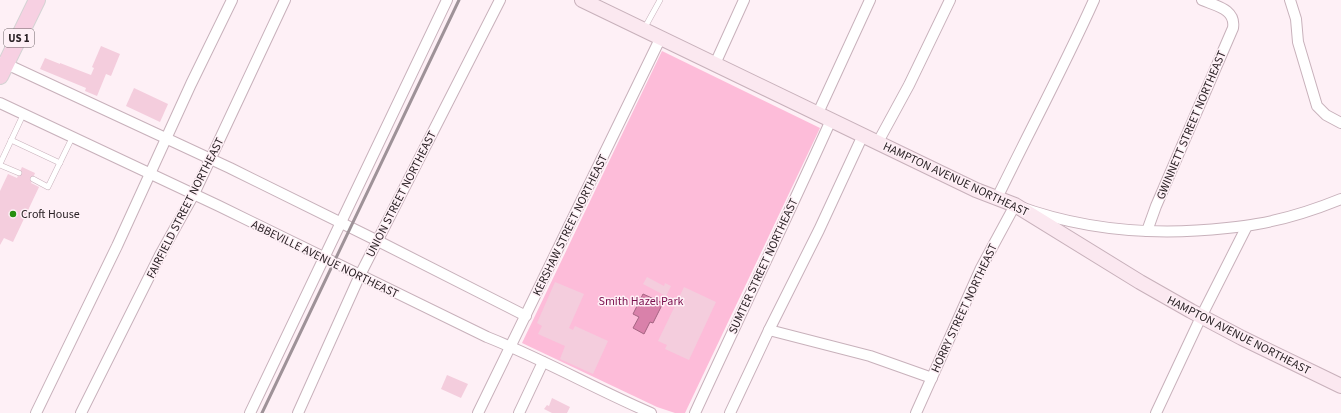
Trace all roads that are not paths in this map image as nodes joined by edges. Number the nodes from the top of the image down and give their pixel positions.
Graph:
1 (37, 0) edge
2 (232, 0) edge
3 (285, 0) edge
4 (447, 0) edge
5 (500, 0) edge
6 (582, 0) edge
7 (660, 0) edge
8 (744, 0) edge
9 (870, 0) edge
10 (950, 0) edge
11 (1094, 0) edge
12 (1202, 0) edge
13 (1290, 0) edge
14 (644, 29) junction
15 (661, 37) junction
16 (715, 64) junction
17 (2, 67) edge
18 (0, 103) edge
19 (818, 113) junction
20 (23, 115) junction
21 (831, 120) junction
22 (1341, 123) edge
23 (863, 135) junction
24 (72, 138) junction
25 (166, 139) junction
26 (11, 140) junction
27 (878, 142) junction
28 (211, 159) junction
29 (60, 163) junction
30 (0, 165) edge
31 (19, 173) dead end
32 (150, 174) junction
33 (32, 179) dead end
34 (194, 194) junction
35 (997, 198) junction
36 (1341, 199) edge
37 (1015, 205) junction
38 (340, 222) junction
39 (1247, 226) junction
40 (1147, 231) junction
41 (378, 241) junction
42 (324, 257) junction
43 (360, 275) junction
44 (526, 316) junction
45 (1201, 317) junction
46 (769, 330) junction
47 (511, 346) junction
48 (543, 362) junction
49 (932, 378) junction
50 (1341, 386) edge
51 (36, 413) edge
52 (81, 413) edge
53 (250, 413) edge
54 (298, 413) edge
55 (478, 413) edge
56 (519, 413) edge
57 (650, 413) edge
58 (695, 413) edge
59 (730, 413) edge
60 (916, 413) edge
61 (1156, 413) edge

1 - 17 main road, US 1
2 - 25 street
3 - 28 street, FAIRFIELD STREET NORTHEAST
4 - 38 street
5 - 41 street, UNION STREET NORTHEAST
6 - 14 street, HAMPTON AVENUE NORTHEAST
7 - 14 lane
8 - 16 street
9 - 19 street
10 - 27 street
11 - 35 street
12 - 40 street, GWINNETT STREET NORTHEAST
13 - 22 street
14 - 15 street, HAMPTON AVENUE NORTHEAST
15 - 16 street, HAMPTON AVENUE NORTHEAST
15 - 44 street, KERSHAW STREET NORTHEAST
16 - 19 street, HAMPTON AVENUE NORTHEAST
17 - 25 street
18 - 20 street, ABBEVILLE AVENUE NORTHEAST
19 - 21 street, HAMPTON AVENUE NORTHEAST
20 - 24 street, ABBEVILLE AVENUE NORTHEAST
20 - 26 lane
21 - 23 street, HAMPTON AVENUE NORTHEAST
21 - 58 street, SUMTER STREET NORTHEAST
23 - 27 street, HAMPTON AVENUE NORTHEAST
23 - 46 street
24 - 29 lane
24 - 32 street, ABBEVILLE AVENUE NORTHEAST
25 - 28 street
25 - 32 street
26 - 29 lane
26 - 30 lane
27 - 35 street, HAMPTON AVENUE NORTHEAST
28 - 34 street, FAIRFIELD STREET NORTHEAST
28 - 38 street
29 - 33 lane
30 - 31 lane
32 - 34 street, ABBEVILLE AVENUE NORTHEAST
32 - 51 street
34 - 42 street, ABBEVILLE AVENUE NORTHEAST
34 - 52 street, FAIRFIELD STREET NORTHEAST
35 - 37 street, HAMPTON AVENUE NORTHEAST
36 - 39 street
37 - 40 street
37 - 45 street, HAMPTON AVENUE NORTHEAST
37 - 49 street, HORRY STREET NORTHEAST
38 - 41 street
38 - 42 street
39 - 40 street
39 - 45 street
41 - 43 street, UNION STREET NORTHEAST
41 - 44 street
42 - 43 street, ABBEVILLE AVENUE NORTHEAST
42 - 53 street
43 - 47 street, ABBEVILLE AVENUE NORTHEAST
43 - 54 street, UNION STREET NORTHEAST
44 - 47 street, KERSHAW STREET NORTHEAST
45 - 50 street, HAMPTON AVENUE NORTHEAST
45 - 61 street
46 - 49 street
46 - 59 street
47 - 48 street, ABBEVILLE AVENUE NORTHEAST
47 - 55 street, KERSHAW STREET NORTHEAST
48 - 56 street
48 - 57 street, ABBEVILLE AVENUE NORTHEAST
49 - 60 street, HORRY STREET NORTHEAST

